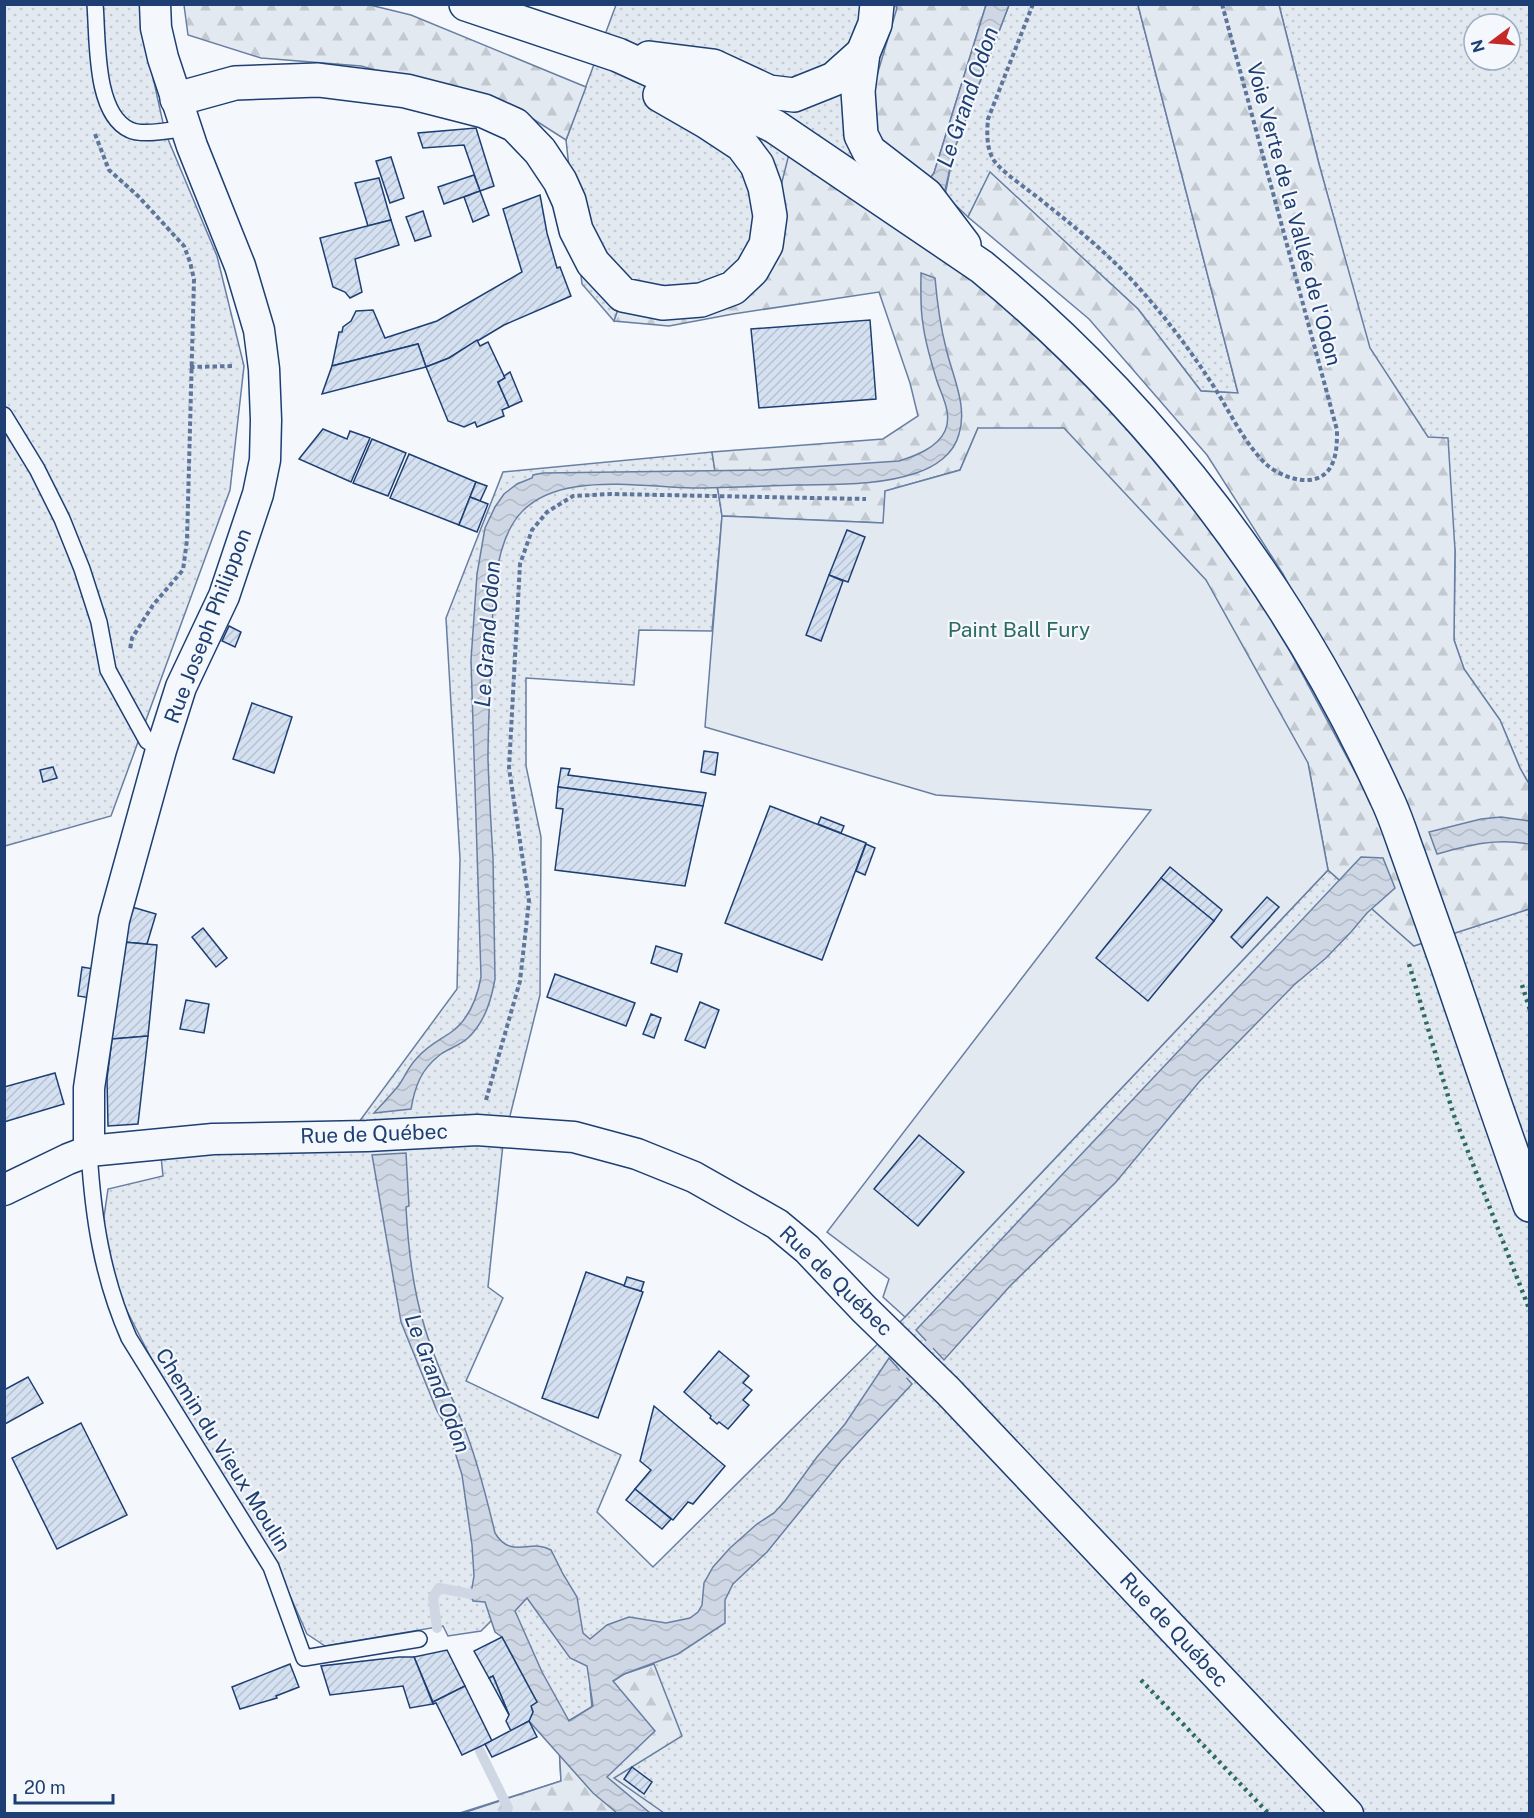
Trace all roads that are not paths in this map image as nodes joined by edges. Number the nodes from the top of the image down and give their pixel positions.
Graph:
1 (95, 4) edge
2 (155, 4) edge
3 (466, 4) edge
4 (877, 4) edge
5 (863, 53) junction
6 (618, 55) junction
7 (181, 113) junction
8 (982, 267) junction
9 (4, 415) edge
10 (161, 750) junction
11 (89, 1151) junction
12 (4, 1190) edge
13 (1530, 1206) edge
14 (419, 1639) dead end
15 (1348, 1814) edge

1 - 7 lane
2 - 7 street, Rue Joseph Philippon
3 - 6 main road
4 - 5 main road
5 - 6 main road
5 - 8 main road
6 - 7 main road
6 - 8 main road
7 - 10 street, Rue Joseph Philippon
8 - 13 main road
9 - 10 lane
10 - 11 street, Rue Joseph Philippon
11 - 12 street, Rue de Québec
11 - 14 lane, Chemin du Vieux Moulin
11 - 15 street, Rue de Québec

